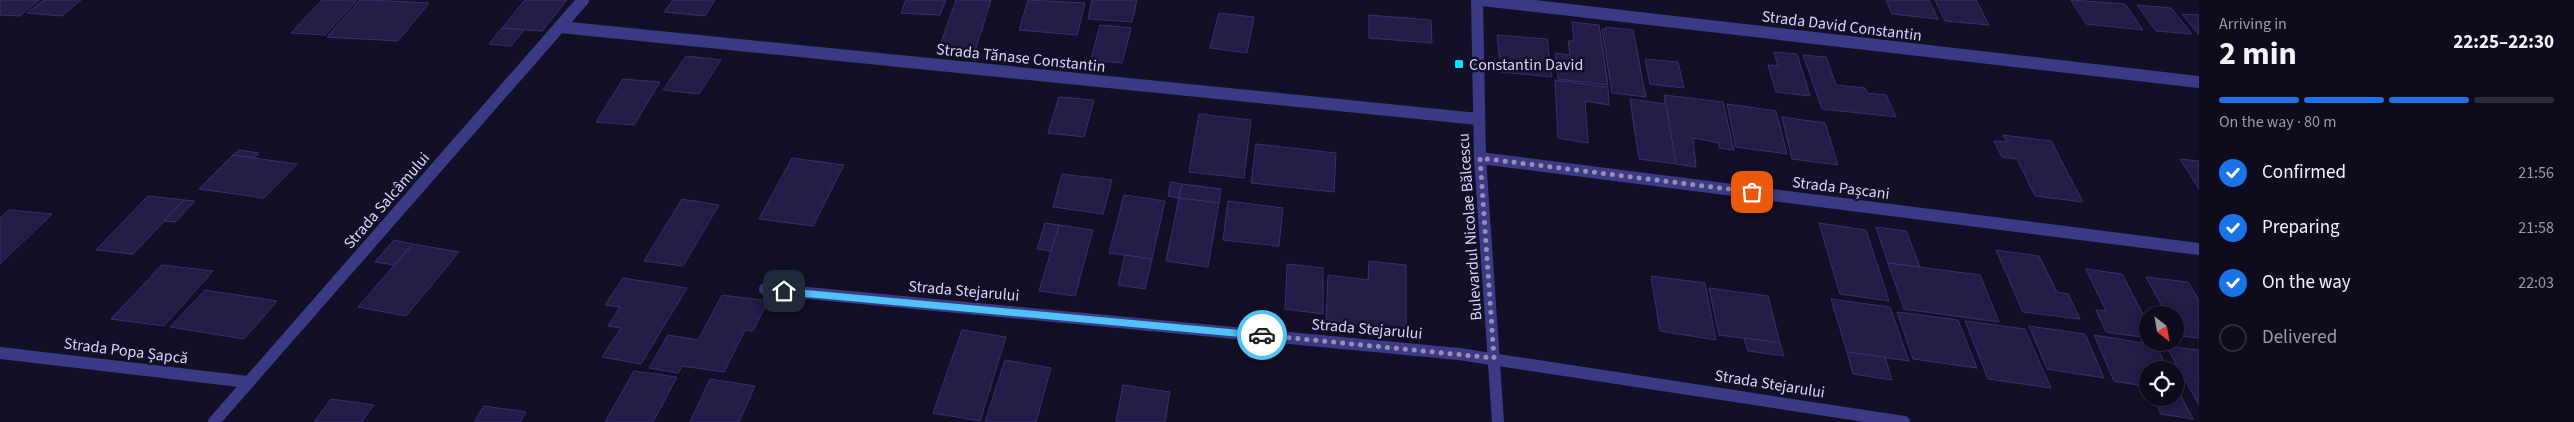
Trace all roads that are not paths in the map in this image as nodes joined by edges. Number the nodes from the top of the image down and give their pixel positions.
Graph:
1 (583, 0) edge
2 (1477, 0) edge
3 (1482, 0) edge
4 (560, 27) junction
5 (2199, 82) edge
6 (1478, 119) junction
7 (1480, 158) junction
8 (2199, 249) edge
9 (764, 290) dead end
10 (0, 353) edge
11 (1494, 358) junction
12 (248, 382) junction
13 (214, 422) edge
14 (1498, 422) edge
15 (1904, 422) edge

1 - 4 street, Strada Salcâmului
2 - 6 street, Bulevardul Nicolae Bălcescu
3 - 5 street, Strada David Constantin
4 - 6 street, Strada Tănase Constantin
4 - 12 street, Strada Salcâmului
6 - 7 street, Bulevardul Nicolae Bălcescu
7 - 8 street, Strada Pașcani
7 - 11 street, Bulevardul Nicolae Bălcescu
9 - 11 street, Strada Stejarului
10 - 12 street, Strada Popa Șapcă
11 - 14 street, Bulevardul Nicolae Bălcescu
11 - 15 street, Strada Stejarului
12 - 13 street, Strada Salcâmului

